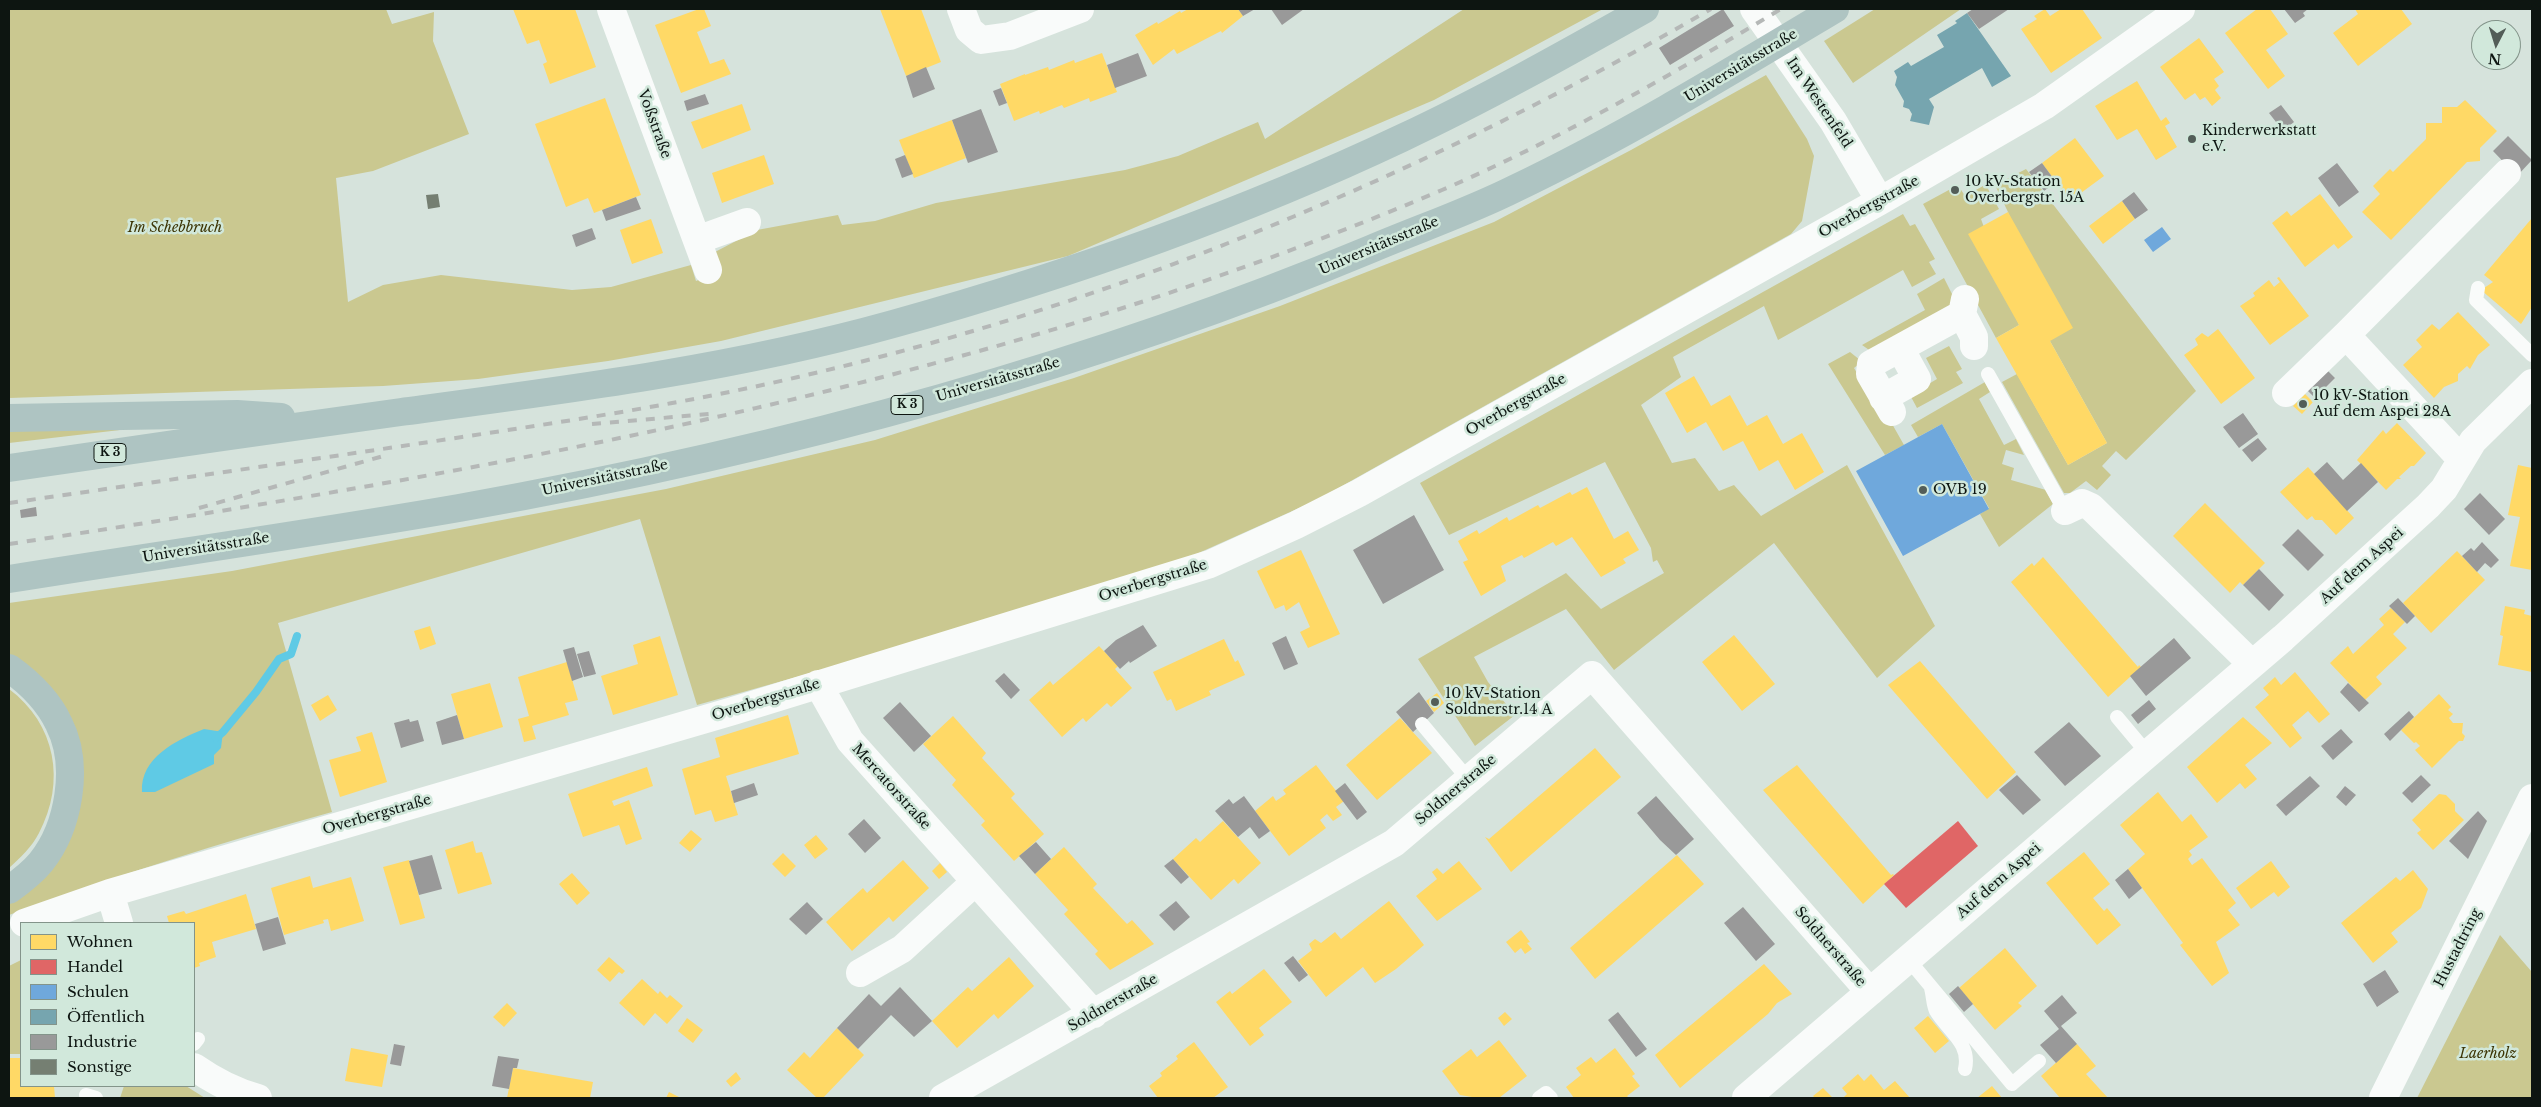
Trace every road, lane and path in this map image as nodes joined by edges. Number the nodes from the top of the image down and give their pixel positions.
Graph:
1 (611, 9) edge
2 (961, 9) edge
3 (1080, 9) edge
4 (1645, 9) edge
5 (1754, 9) edge
6 (1835, 9) edge
7 (2181, 9) edge
8 (2507, 173) dead end
9 (1880, 201) junction
10 (747, 222) dead end
11 (697, 240) junction
12 (708, 270) dead end
13 (2478, 288) dead end
14 (1964, 323) dead end
15 (2346, 336) junction
16 (2532, 355) edge
17 (1988, 374) dead end
18 (2532, 383) edge
19 (2286, 394) dead end
20 (1887, 405) dead end
21 (9, 418) edge
22 (338, 421) junction
23 (2461, 460) junction
24 (9, 468) edge
25 (2065, 510) joint
26 (9, 579) edge
27 (2252, 664) junction
28 (9, 668) edge
29 (818, 684) junction
30 (2117, 717) dead end
31 (1422, 724) dead end
32 (2148, 754) junction
33 (1469, 780) junction
34 (2532, 798) edge
35 (975, 882) junction
36 (9, 890) edge
37 (110, 893) junction
38 (28, 922) edge
39 (119, 922) edge
40 (1908, 959) junction
41 (860, 972) dead end
42 (1931, 987) junction
43 (1870, 992) junction
44 (1094, 1014) junction
45 (2039, 1061) dead end
46 (195, 1068) edge
47 (1965, 1069) dead end
48 (258, 1098) edge
49 (942, 1098) edge
50 (1539, 1098) edge
51 (1551, 1098) edge
52 (1746, 1098) edge
53 (2382, 1098) edge

1 - 11 street, Voßstraße
2 - 3 street
4 - 22 highway, K 3
5 - 9 street, Im Westenfeld
6 - 26 highway, Universitätsstraße / K 3
7 - 9 street, Overbergstraße
8 - 15 street
9 - 29 street, Overbergstraße
10 - 11 street
11 - 12 street, Voßstraße
13 - 16 lane
14 - 20 street
15 - 19 street
15 - 23 street
17 - 25 lane
18 - 23 street, Auf dem Aspei
21 - 22 highway
22 - 24 highway, K 3
23 - 27 street, Auf dem Aspei
25 - 27 street
27 - 32 street, Auf dem Aspei
28 - 36 highway
29 - 35 street, Mercatorstraße
29 - 37 street, Overbergstraße
30 - 32 lane
31 - 33 lane
32 - 40 street, Auf dem Aspei
33 - 43 street, Soldnerstraße
33 - 44 street, Soldnerstraße
34 - 53 street, Hustadtring
35 - 41 street
35 - 44 street, Mercatorstraße
37 - 38 street, Overbergstraße
37 - 39 street
40 - 42 lane
40 - 43 street, Auf dem Aspei
42 - 45 lane
42 - 47 lane
43 - 52 street, Auf dem Aspei
44 - 49 street, Soldnerstraße
46 - 48 street
50 - 51 lane

